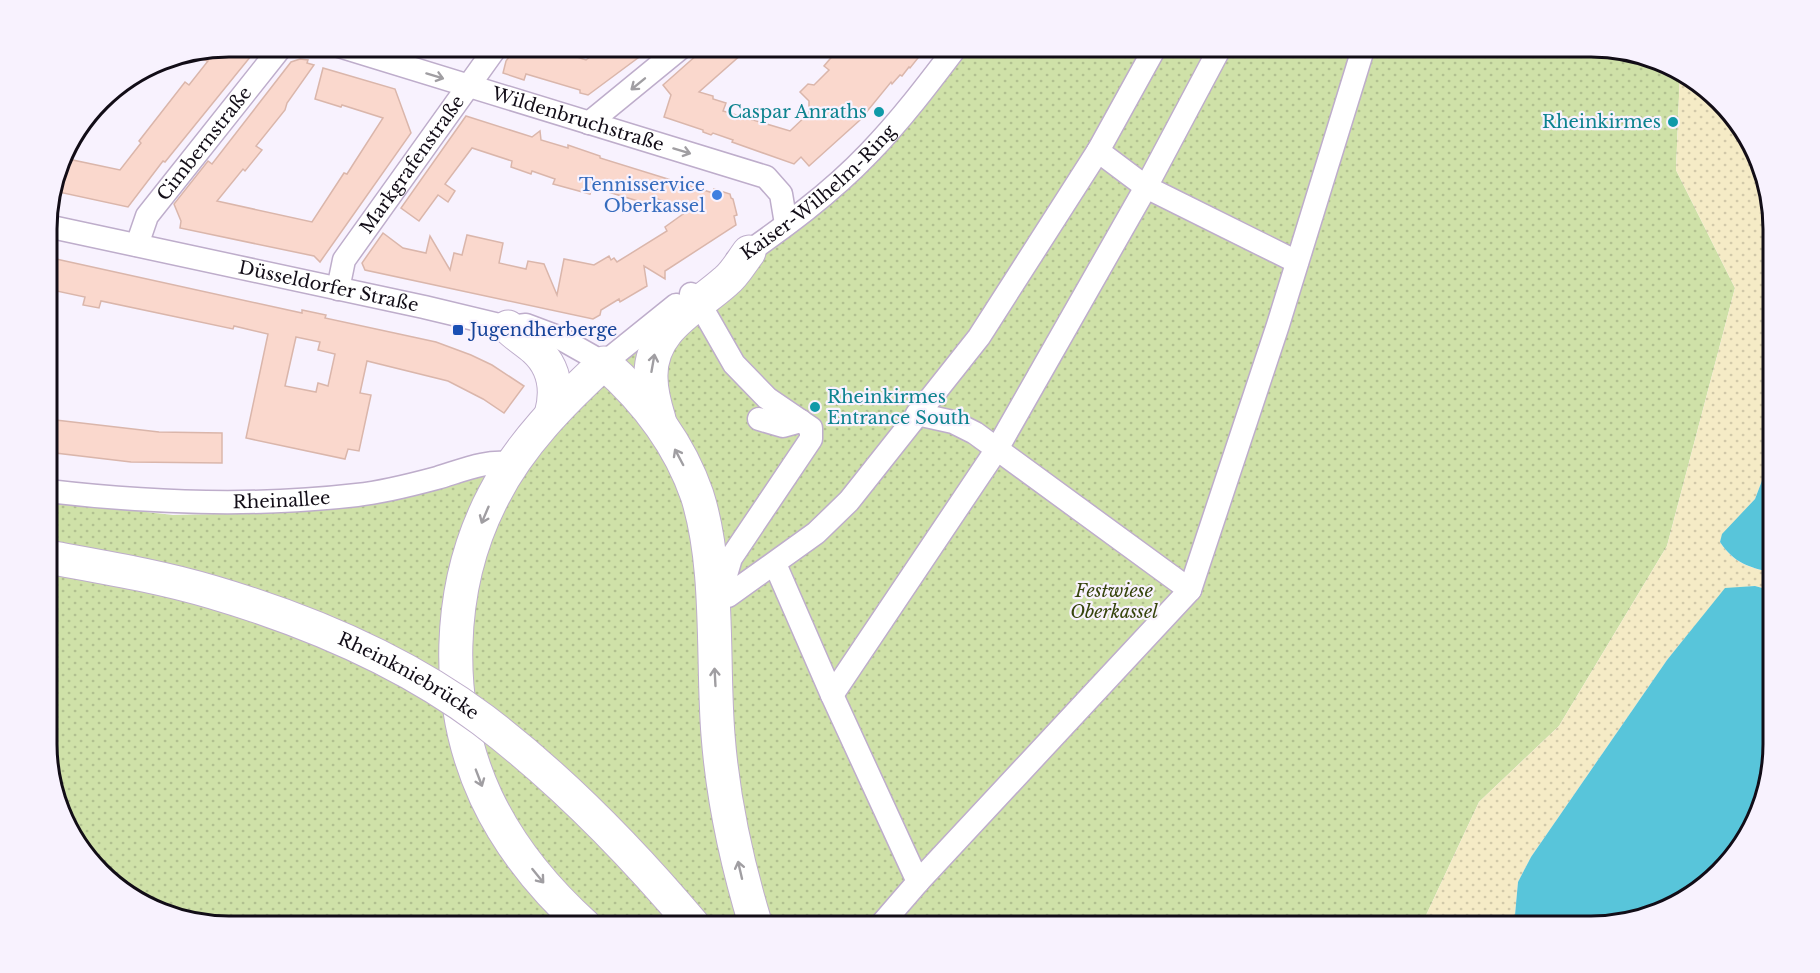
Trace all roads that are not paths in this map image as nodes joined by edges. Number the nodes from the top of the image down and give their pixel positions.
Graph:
1 (273, 57) edge
2 (375, 57) edge
3 (489, 57) edge
4 (670, 57) edge
5 (949, 57) edge
6 (1150, 57) edge
7 (1215, 57) edge
8 (1361, 57) edge
9 (469, 86) junction
10 (589, 123) junction
11 (1098, 151) junction
12 (1146, 187) junction
13 (786, 224) junction
14 (57, 228) edge
15 (137, 245) junction
16 (749, 252) joint
17 (1297, 262) junction
18 (338, 289) junction
19 (694, 298) junction
20 (508, 327) junction
21 (604, 363) junction
22 (917, 414) junction
23 (551, 415) junction
24 (659, 421) junction
25 (997, 449) junction
26 (512, 464) junction
27 (57, 492) edge
28 (57, 559) edge
29 (775, 564) junction
30 (57, 578) edge
31 (1190, 590) junction
32 (832, 695) junction
33 (918, 882) junction
34 (574, 916) edge
35 (659, 916) edge
36 (685, 916) edge
37 (753, 916) edge
38 (889, 916) edge

1 - 15 street, Cimbernstraße
2 -> 9 street, Wildenbruchstraße
3 - 9 street, Markgrafenstraße
4 -> 10 street
5 - 13 street, Kaiser-Wilhelm-Ring
6 - 11 street
7 - 12 street
8 - 17 street
9 - 10 street, Wildenbruchstraße
9 - 18 street, Markgrafenstraße
10 -> 13 street, Wildenbruchstraße
11 - 12 street
11 - 22 street
12 - 17 street
12 - 25 street
13 - 16 street, Kaiser-Wilhelm-Ring
14 - 15 street, Düsseldorfer Straße
15 - 18 street, Düsseldorfer Straße
16 - 19 highway
17 - 31 street
18 - 20 street, Düsseldorfer Straße
19 - 21 street
24 -> 19 highway
19 - 29 street
20 - 21 street, Düsseldorfer Straße
20 - 23 highway
21 - 23 highway
21 - 24 highway
22 - 25 street
22 - 29 street
23 - 26 highway
37 -> 24 highway
25 - 31 street
25 - 32 street
26 - 27 street, Rheinallee
26 -> 34 highway
28 - 36 highway, Rheinkniebrücke, bridge
29 - 32 street
30 - 35 highway, Rheinkniebrücke
31 - 33 street
32 - 33 street
33 - 38 street

